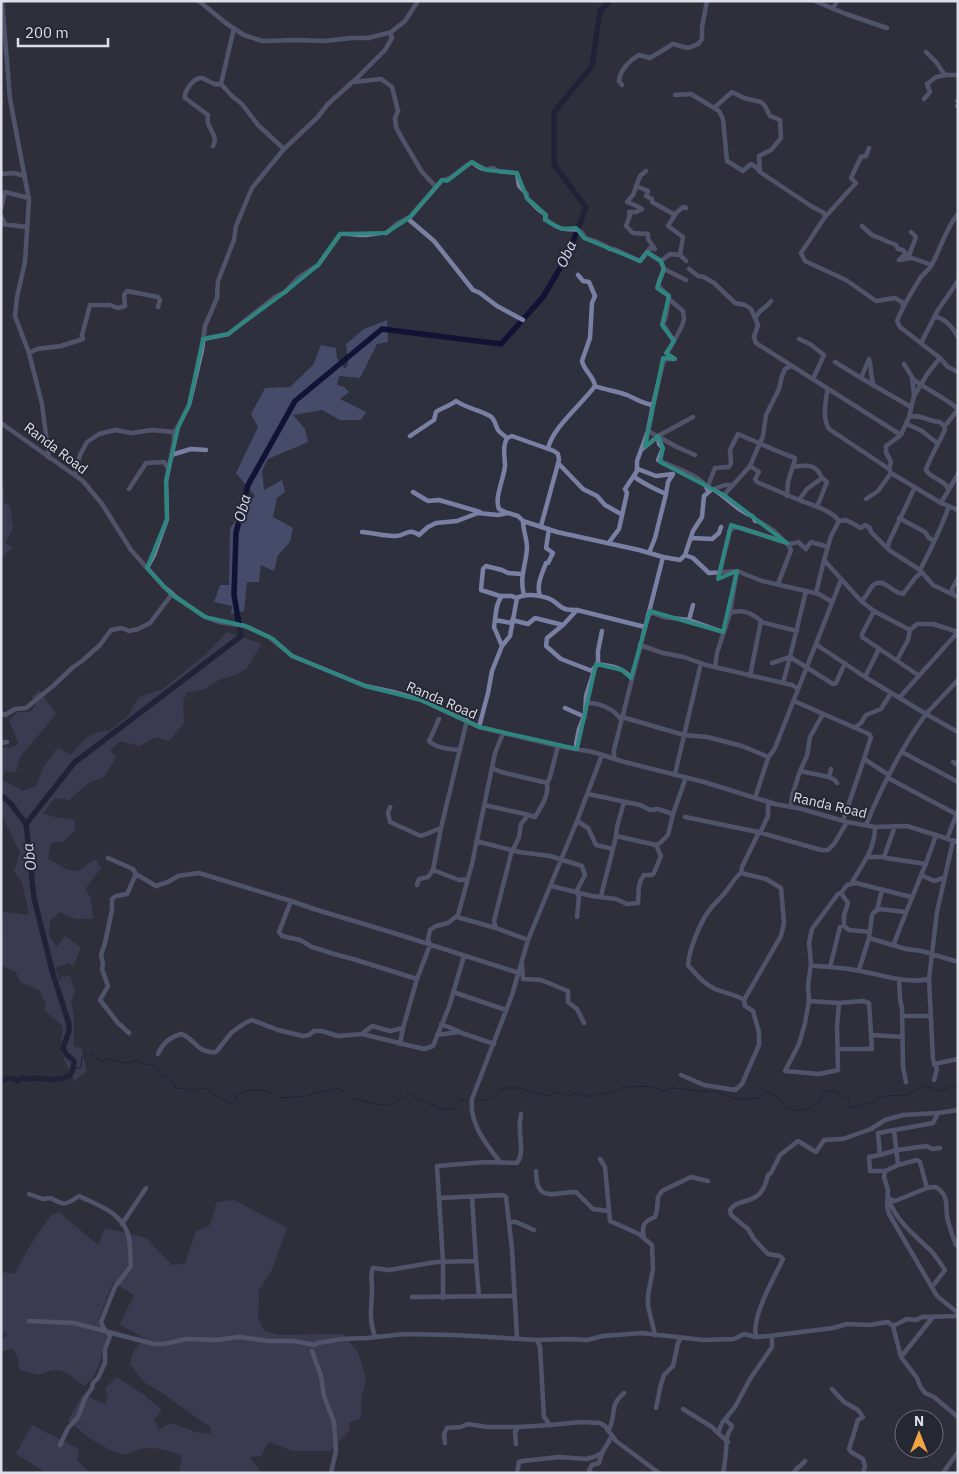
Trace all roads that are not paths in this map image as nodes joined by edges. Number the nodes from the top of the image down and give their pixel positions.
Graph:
1 (2, 1) edge
2 (199, 1) edge
3 (418, 1) edge
4 (707, 1) edge
5 (815, 1) edge
6 (837, 1) edge
7 (833, 9) junction
8 (234, 28) junction
9 (887, 28) dead end
10 (390, 33) junction
11 (926, 52) dead end
12 (945, 75) junction
13 (958, 75) edge
14 (353, 82) junction
15 (221, 84) junction
16 (622, 84) dead end
17 (675, 96) dead end
18 (924, 99) dead end
19 (714, 108) junction
20 (213, 146) dead end
21 (284, 148) junction
22 (869, 148) dead end
23 (646, 171) dead end
24 (760, 172) junction
25 (1, 174) edge
26 (24, 176) junction
27 (636, 186) junction
28 (436, 187) junction
29 (28, 198) junction
30 (686, 208) dead end
31 (1, 209) edge
32 (958, 214) edge
33 (675, 215) junction
34 (1, 216) edge
35 (825, 217) junction
36 (407, 218) junction
37 (3, 224) edge
38 (862, 226) dead end
39 (28, 227) junction
40 (912, 232) dead end
41 (647, 252) junction
42 (680, 255) junction
43 (908, 258) junction
44 (660, 261) junction
45 (686, 261) dead end
46 (932, 265) junction
47 (664, 269) junction
48 (689, 269) dead end
49 (578, 275) dead end
50 (686, 280) dead end
51 (958, 281) edge
52 (669, 299) junction
53 (771, 301) dead end
54 (903, 306) junction
55 (158, 307) dead end
56 (756, 317) junction
57 (935, 317) junction
58 (523, 320) dead end
59 (957, 334) edge
60 (203, 339) junction
61 (799, 339) dead end
62 (674, 341) junction
63 (921, 343) junction
64 (29, 353) junction
65 (940, 358) junction
66 (836, 362) dead end
67 (904, 364) dead end
68 (792, 366) junction
69 (958, 372) edge
70 (861, 378) junction
71 (913, 378) junction
72 (813, 380) junction
73 (921, 385) junction
74 (595, 386) junction
75 (875, 386) junction
76 (827, 388) junction
77 (914, 396) junction
78 (653, 405) junction
79 (911, 407) junction
80 (957, 410) edge
81 (693, 417) dead end
82 (910, 417) junction
83 (1, 423) edge
84 (907, 424) junction
85 (944, 427) junction
86 (648, 431) junction
87 (174, 432) junction
88 (902, 435) junction
89 (410, 436) dead end
90 (658, 436) junction
91 (507, 438) junction
92 (937, 443) junction
93 (760, 444) junction
94 (548, 449) junction
95 (206, 450) dead end
96 (641, 450) junction
97 (695, 455) dead end
98 (171, 456) junction
99 (49, 458) junction
100 (795, 458) junction
101 (558, 464) junction
102 (750, 466) junction
103 (168, 468) junction
104 (638, 469) junction
105 (890, 471) junction
106 (958, 474) edge
107 (75, 475) junction
108 (634, 476) junction
109 (822, 478) junction
110 (732, 485) junction
111 (914, 487) junction
112 (949, 488) junction
113 (129, 489) dead end
114 (713, 489) junction
115 (957, 489) edge
116 (707, 490) junction
117 (413, 492) dead end
118 (666, 494) junction
119 (724, 495) junction
120 (787, 496) junction
121 (866, 499) dead end
122 (799, 500) junction
123 (941, 502) junction
124 (949, 506) junction
125 (817, 507) junction
126 (958, 510) edge
127 (482, 512) junction
128 (508, 514) junction
129 (621, 514) junction
130 (899, 518) junction
131 (523, 521) junction
132 (839, 521) junction
133 (541, 526) junction
134 (721, 526) dead end
135 (549, 529) junction
136 (362, 532) dead end
137 (690, 538) junction
138 (934, 541) junction
139 (610, 544) junction
140 (787, 544) junction
141 (828, 547) junction
142 (888, 548) junction
143 (649, 553) junction
144 (685, 555) junction
145 (663, 557) junction
146 (824, 560) junction
147 (147, 568) junction
148 (737, 571) junction
149 (921, 571) junction
150 (720, 572) junction
151 (521, 574) junction
152 (958, 578) edge
153 (841, 580) junction
154 (778, 584) junction
155 (806, 591) junction
156 (816, 593) junction
157 (172, 594) junction
158 (952, 594) junction
159 (524, 595) junction
160 (502, 596) junction
161 (540, 596) junction
162 (958, 597) edge
163 (517, 598) junction
164 (862, 601) junction
165 (832, 602) junction
166 (693, 605) dead end
167 (577, 610) junction
168 (874, 611) junction
169 (730, 613) junction
170 (648, 615) junction
171 (494, 620) junction
172 (689, 620) junction
173 (512, 622) junction
174 (761, 622) junction
175 (562, 625) junction
176 (645, 627) junction
177 (910, 630) junction
178 (602, 631) dead end
179 (797, 631) junction
180 (723, 632) junction
181 (958, 632) edge
182 (640, 645) junction
183 (817, 645) junction
184 (502, 646) junction
185 (879, 649) junction
186 (790, 657) junction
187 (897, 660) junction
188 (701, 663) junction
189 (772, 663) dead end
190 (845, 663) junction
191 (597, 666) junction
192 (715, 667) junction
193 (807, 667) junction
194 (918, 675) junction
195 (750, 676) junction
196 (865, 677) junction
197 (631, 678) junction
198 (958, 680) edge
199 (783, 683) junction
200 (798, 689) junction
201 (891, 693) junction
202 (900, 697) junction
203 (794, 701) junction
204 (586, 704) junction
205 (565, 708) dead end
206 (1, 713) edge
207 (823, 714) junction
208 (926, 714) junction
209 (585, 717) junction
210 (439, 719) dead end
211 (622, 719) junction
212 (467, 720) junction
213 (479, 727) junction
214 (855, 727) junction
215 (958, 732) edge
216 (503, 733) junction
217 (684, 735) junction
218 (558, 746) junction
219 (461, 747) junction
220 (577, 749) junction
221 (902, 752) junction
222 (602, 755) junction
223 (768, 758) junction
224 (614, 759) junction
225 (864, 759) junction
226 (492, 768) junction
227 (831, 769) dead end
228 (800, 771) junction
229 (675, 774) junction
230 (889, 776) junction
231 (686, 777) junction
232 (829, 778) junction
233 (958, 782) edge
234 (547, 783) junction
235 (837, 783) dead end
236 (588, 794) junction
237 (755, 798) junction
238 (624, 802) junction
239 (770, 802) junction
240 (484, 805) junction
241 (390, 807) dead end
242 (791, 807) junction
243 (957, 812) edge
244 (525, 814) junction
245 (673, 814) junction
246 (686, 817) dead end
247 (577, 821) junction
248 (845, 821) junction
249 (866, 825) junction
250 (895, 826) junction
251 (875, 827) junction
252 (441, 828) junction
253 (760, 832) junction
254 (936, 835) junction
255 (616, 836) junction
256 (946, 839) junction
257 (476, 841) junction
258 (955, 841) edge
259 (657, 846) junction
260 (613, 848) junction
261 (513, 850) junction
262 (868, 857) junction
263 (885, 857) junction
264 (108, 858) dead end
265 (562, 860) junction
266 (926, 864) junction
267 (433, 870) junction
268 (134, 872) junction
269 (741, 873) junction
270 (921, 875) junction
271 (943, 878) junction
272 (468, 879) junction
273 (851, 884) junction
274 (417, 885) dead end
275 (551, 886) junction
276 (882, 890) junction
277 (576, 892) junction
278 (842, 893) junction
279 (601, 896) junction
280 (911, 897) junction
281 (291, 901) junction
282 (877, 910) junction
283 (905, 912) junction
284 (457, 917) junction
285 (577, 917) dead end
286 (840, 927) dead end
287 (496, 928) junction
288 (869, 935) junction
289 (528, 940) junction
290 (894, 944) junction
291 (430, 945) junction
292 (932, 955) junction
293 (464, 956) junction
294 (958, 962) edge
295 (521, 963) junction
296 (811, 964) junction
297 (830, 967) junction
298 (859, 970) junction
299 (519, 973) junction
300 (417, 979) junction
301 (899, 979) junction
302 (929, 979) junction
303 (453, 992) junction
304 (744, 1000) junction
305 (809, 1001) junction
306 (839, 1003) junction
307 (506, 1010) junction
308 (902, 1016) junction
309 (931, 1016) junction
310 (584, 1023) dead end
311 (441, 1024) junction
312 (403, 1028) junction
313 (459, 1032) junction
314 (129, 1033) dead end
315 (362, 1034) junction
316 (872, 1035) junction
317 (437, 1036) junction
318 (903, 1037) junction
319 (400, 1044) junction
320 (494, 1044) junction
321 (838, 1049) junction
322 (158, 1054) dead end
323 (958, 1059) edge
324 (934, 1064) junction
325 (681, 1075) dead end
326 (934, 1080) dead end
327 (906, 1082) dead end
328 (958, 1110) edge
329 (938, 1113) junction
330 (521, 1114) dead end
331 (894, 1130) junction
332 (940, 1148) dead end
333 (897, 1150) junction
334 (880, 1155) junction
335 (600, 1159) dead end
336 (500, 1162) junction
337 (898, 1165) junction
338 (536, 1171) dead end
339 (885, 1171) junction
340 (708, 1181) dead end
341 (146, 1188) dead end
342 (927, 1188) junction
343 (29, 1194) dead end
344 (472, 1197) junction
345 (440, 1198) junction
346 (888, 1198) junction
347 (608, 1211) junction
348 (509, 1222) junction
349 (122, 1224) junction
350 (534, 1230) dead end
351 (644, 1237) junction
352 (958, 1245) edge
353 (476, 1261) junction
354 (443, 1262) junction
355 (932, 1287) junction
356 (479, 1296) junction
357 (513, 1296) junction
358 (412, 1297) dead end
359 (443, 1298) junction
360 (958, 1314) edge
361 (933, 1317) junction
362 (29, 1321) dead end
363 (893, 1326) junction
364 (107, 1332) junction
365 (656, 1335) junction
366 (772, 1336) junction
367 (375, 1337) junction
368 (756, 1337) junction
369 (517, 1338) junction
370 (681, 1338) junction
371 (537, 1340) junction
372 (312, 1352) dead end
373 (901, 1357) junction
374 (832, 1389) dead end
375 (624, 1392) dead end
376 (656, 1408) dead end
377 (683, 1409) dead end
378 (958, 1417) edge
379 (725, 1419) junction
380 (550, 1425) junction
381 (518, 1427) junction
382 (608, 1431) junction
383 (718, 1433) junction
384 (612, 1436) junction
385 (728, 1442) junction
386 (445, 1443) dead end
387 (516, 1444) dead end
388 (60, 1445) dead end
389 (958, 1452) edge
390 (602, 1454) junction
391 (805, 1461) dead end
392 (331, 1473) edge
393 (517, 1473) edge
394 (591, 1473) edge
395 (659, 1473) edge
396 (723, 1473) edge
397 (794, 1473) edge
398 (863, 1473) edge
399 (943, 1473) edge

1 - 26 street
2 - 8 street
3 - 10 street
4 - 16 street
5 - 7 street
6 - 7 street
7 - 9 street
8 - 10 street
8 - 15 street
10 - 14 street
11 - 12 street
12 - 13 street
12 - 18 street
14 - 21 street
14 - 28 street
15 - 20 street
15 - 21 street
17 - 19 street
19 - 24 street
19 - 24 street
21 - 60 street
22 - 35 street
23 - 27 street
24 - 35 street
25 - 26 street
26 - 29 street
27 - 33 street
27 - 41 street
28 - 36 street
28 - 41 street
29 - 31 street
29 - 39 street
30 - 33 street
32 - 46 street
33 - 42 street
34 - 37 street
35 - 54 street
36 - 58 street
36 - 60 street
37 - 39 street
38 - 43 street
39 - 64 street
40 - 43 street
41 - 44 street
42 - 44 street
42 - 45 street
43 - 46 street
44 - 47 street
46 - 54 street
47 - 50 street
47 - 52 street
48 - 56 street
49 - 74 street
51 - 57 street
52 - 62 street
52 - 62 street
53 - 56 street
54 - 63 street
55 - 64 street
56 - 68 street
57 - 59 street
57 - 63 street
60 - 87 street
61 - 72 street
62 - 78 street
63 - 65 street
64 - 99 street
65 - 69 street
65 - 73 street
66 - 70 street
67 - 71 street
68 - 72 street
68 - 93 street
70 - 75 street
70 - 75 street
71 - 73 street
71 - 77 street
72 - 76 street
73 - 77 street
73 - 80 street
74 - 78 street
74 - 94 street
75 - 79 street
76 - 88 street
76 - 105 street
77 - 79 street
78 - 86 street
79 - 82 street
80 - 85 street
81 - 90 street
82 - 84 street
82 - 85 street
83 - 99 street, Randa Road
84 - 88 street
84 - 92 street
85 - 92 street
86 - 90 street
86 - 96 street
87 - 98 street
87 - 107 street
88 - 105 street
89 - 91 street
90 - 96 street
90 - 97 street
90 - 116 street
91 - 94 street
91 - 128 street
92 - 112 street
93 - 100 street
93 - 102 street
93 - 116 street
94 - 101 street
95 - 98 street
96 - 104 street
98 - 103 street
99 - 107 street, Randa Road
100 - 109 street
100 - 120 street
101 - 129 street
101 - 133 street
102 - 110 street
102 - 120 street
103 - 113 street
103 - 147 street
104 - 108 street
104 - 118 street
105 - 111 street
105 - 121 street
106 - 112 street
107 - 147 street, Randa Road
108 - 118 street
108 - 129 street
109 - 122 street
109 - 125 street
110 - 114 street
110 - 119 street
111 - 123 street
111 - 130 street
112 - 115 street
112 - 123 street
114 - 116 street
114 - 119 street
116 - 137 street
117 - 127 street
118 - 143 street
119 - 140 street
120 - 122 street
122 - 125 street
123 - 124 street
124 - 126 street
124 - 138 street
125 - 132 street
127 - 128 street
127 - 136 street
128 - 131 street
129 - 139 street
130 - 138 street
130 - 142 street
131 - 133 street
131 - 151 street
132 - 141 street
132 - 142 street
133 - 135 street
134 - 137 street
135 - 139 street
135 - 161 street
137 - 144 street
138 - 149 street
139 - 143 street
140 - 141 street
140 - 150 street
140 - 154 street
141 - 146 street
142 - 149 street
143 - 145 street
144 - 145 street
144 - 150 street
145 - 170 street
146 - 153 street
146 - 156 street
147 - 157 street, Randa Road
148 - 150 street
148 - 154 street
148 - 169 street
149 - 158 street
149 - 164 street
151 - 159 street
151 - 160 street
152 - 158 street
153 - 164 street
153 - 165 street
154 - 155 street
155 - 156 street
155 - 179 street
156 - 165 street
157 - 206 street
157 - 212 street, Randa Road
158 - 162 street
159 - 161 street
159 - 163 street
160 - 163 street
160 - 171 street
161 - 167 street
163 - 173 street
164 - 168 street
165 - 183 street
166 - 172 street
167 - 175 street
167 - 176 street
168 - 177 street
168 - 185 street
169 - 174 street
169 - 180 street
170 - 172 street
170 - 176 street
171 - 173 street
171 - 184 street
172 - 180 street
173 - 175 street
173 - 184 street
174 - 179 street
174 - 195 street
175 - 191 street
176 - 182 street
177 - 181 street
177 - 187 street
178 - 191 street
179 - 186 street
180 - 192 street
181 - 194 street
182 - 188 street
182 - 197 street
183 - 190 street
183 - 193 street
184 - 213 street
185 - 187 street
185 - 196 street
186 - 189 street
186 - 193 street
186 - 199 street
187 - 194 street
188 - 192 street
188 - 217 street
190 - 193 street
190 - 196 street
191 - 197 street
191 - 204 street
192 - 195 street
193 - 200 street
194 - 202 street
195 - 199 street
196 - 201 street
197 - 211 street
198 - 208 street
199 - 200 street
200 - 203 street
201 - 202 street
201 - 214 street
202 - 208 street
203 - 207 street
203 - 223 street
204 - 209 street
204 - 211 street
205 - 209 street
207 - 214 street
207 - 228 street
208 - 215 street
208 - 221 street
209 - 220 street
210 - 219 street
211 - 217 street
211 - 224 street
212 - 213 street, Randa Road
212 - 219 street
213 - 216 street, Randa Road
214 - 225 street
216 - 218 street, Randa Road
216 - 226 street
217 - 223 street
217 - 229 street
218 - 220 street, Randa Road
218 - 234 street
219 - 252 street
220 - 222 street, Randa Road
221 - 230 street
221 - 233 street
222 - 224 street, Randa Road
222 - 236 street
223 - 237 street
224 - 229 street, Randa Road
225 - 230 street
225 - 248 street
226 - 234 street
226 - 240 street
227 - 232 street
228 - 232 street
228 - 242 street
229 - 231 street, Randa Road
230 - 243 street
230 - 249 street
231 - 237 street, Randa Road
231 - 245 street
232 - 235 street
234 - 244 street
236 - 238 street
236 - 247 street
237 - 239 street, Randa Road
238 - 245 street
238 - 255 street
239 - 242 street, Randa Road
239 - 253 street
240 - 244 street
240 - 257 street
241 - 252 street
242 - 248 street, Randa Road
243 - 256 street
244 - 261 street
245 - 259 street
246 - 253 street
247 - 260 street
247 - 265 street
248 - 249 street, Randa Road
248 - 253 street
249 - 251 street, Randa Road
250 - 251 street, Randa Road
250 - 254 street, Randa Road
250 - 263 street
251 - 262 street
252 - 267 street
253 - 269 street
254 - 256 street, Randa Road
254 - 266 street
255 - 259 street
255 - 260 street
256 - 258 street, Randa Road
257 - 261 street
257 - 272 street
258 - 271 street
259 - 279 street
260 - 279 street
261 - 265 street
261 - 287 street
262 - 263 street
262 - 273 street
263 - 266 street
264 - 268 street
265 - 275 street
265 - 277 street
266 - 270 street
267 - 272 street
267 - 274 street
268 - 281 street
268 - 314 street
269 - 304 street
269 - 304 street
270 - 271 street
270 - 280 street
271 - 292 street
272 - 284 street
273 - 276 street
273 - 278 street
275 - 277 street
275 - 289 street
276 - 280 street
276 - 282 street
277 - 279 street
277 - 285 street
278 - 288 street
278 - 296 street
280 - 283 street
281 - 291 street
281 - 300 street
282 - 283 street
282 - 288 street
283 - 290 street
284 - 287 street
284 - 291 street
286 - 297 street
287 - 289 street
288 - 290 street
288 - 298 street
289 - 295 street
290 - 292 street
291 - 293 street
291 - 300 street
292 - 294 street
292 - 302 street
293 - 299 street
293 - 303 street
295 - 299 street
295 - 310 street
296 - 297 street
296 - 305 street
297 - 298 street
298 - 301 street
299 - 307 street
300 - 312 street
301 - 302 street
301 - 308 street
302 - 309 street
303 - 307 street
303 - 311 street
304 - 325 street
305 - 306 street
305 - 321 street
306 - 316 street
306 - 321 street
307 - 320 street
308 - 309 street
308 - 318 street
309 - 324 street
311 - 313 street
311 - 317 street
312 - 315 street
312 - 319 street
313 - 317 street
313 - 320 street
315 - 319 street
315 - 322 street
316 - 318 street
316 - 321 street
317 - 319 street
318 - 327 street
320 - 336 street
323 - 324 street
324 - 326 street
328 - 329 street
329 - 331 street
329 - 368 street
330 - 336 street
331 - 333 street
331 - 334 street
332 - 333 street
333 - 334 street
333 - 337 street
334 - 339 street
335 - 347 street
336 - 345 street
337 - 339 street
337 - 342 street
338 - 347 street
339 - 346 street
340 - 351 street
341 - 349 street
342 - 346 street
342 - 352 street
343 - 349 street
344 - 345 street
344 - 348 street
344 - 353 street
345 - 354 street
346 - 355 street
346 - 355 street
347 - 351 street
348 - 350 street
348 - 357 street
349 - 364 street
351 - 365 street
353 - 354 street
353 - 356 street
354 - 359 street
354 - 367 street
355 - 360 street
356 - 357 street
356 - 359 street
357 - 369 street
358 - 359 street
360 - 361 street
361 - 363 street
361 - 373 street
362 - 364 street
363 - 366 street
363 - 373 street
364 - 367 street
364 - 388 street
365 - 370 street
365 - 371 street
366 - 368 street
366 - 379 street
367 - 369 street
368 - 370 street
369 - 371 street
370 - 376 street
371 - 380 street
372 - 392 street
373 - 378 street
374 - 398 street
375 - 382 street
377 - 383 street
379 - 383 street
379 - 385 street
380 - 381 street
380 - 382 street
381 - 386 street
381 - 387 street
382 - 384 street
383 - 385 street
384 - 390 street
384 - 395 street
385 - 396 street
389 - 399 street
390 - 393 street
390 - 394 street
391 - 397 street

